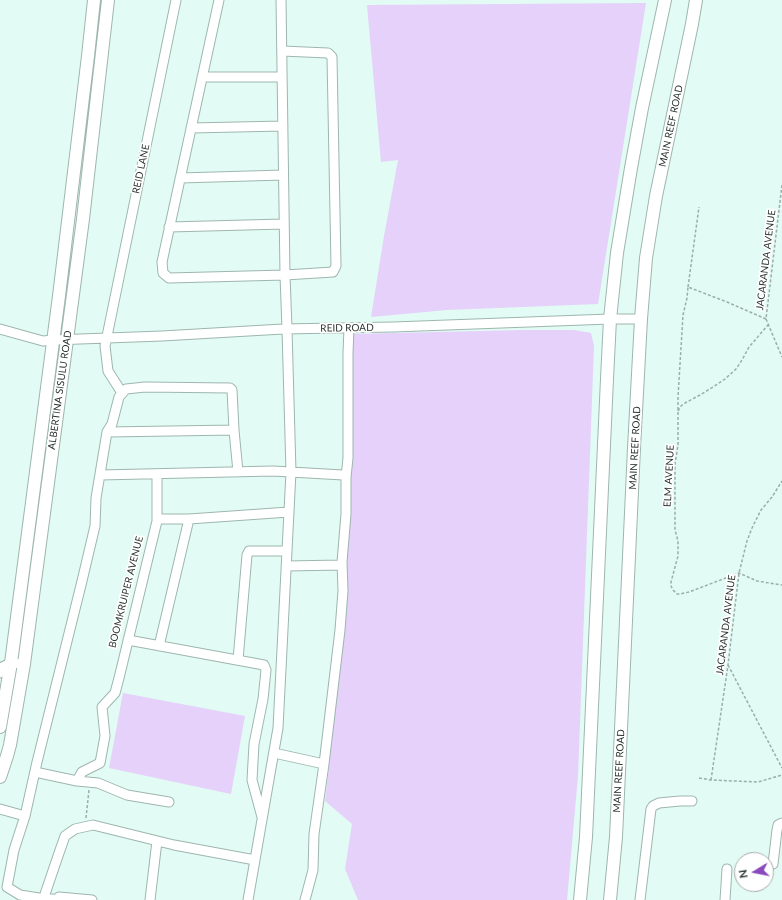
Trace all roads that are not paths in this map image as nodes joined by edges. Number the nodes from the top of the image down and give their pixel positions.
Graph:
1 (94, 0) edge
2 (108, 0) edge
3 (176, 0) edge
4 (219, 0) edge
5 (281, 0) edge
6 (665, 0) edge
7 (693, 0) edge
8 (282, 51) junction
9 (202, 77) junction
10 (282, 77) junction
11 (283, 126) junction
12 (191, 128) junction
13 (283, 176) junction
14 (180, 178) junction
15 (284, 224) junction
16 (169, 228) junction
17 (285, 276) junction
18 (610, 319) junction
19 (641, 319) junction
20 (349, 328) junction
21 (0, 329) edge
22 (287, 329) junction
23 (106, 338) junction
24 (53, 340) junction
25 (67, 340) junction
26 (122, 393) junction
27 (234, 430) junction
28 (107, 432) junction
29 (238, 472) junction
30 (291, 472) junction
31 (157, 474) junction
32 (100, 475) junction
33 (343, 476) dead end
34 (289, 512) junction
35 (157, 519) junction
36 (189, 519) junction
37 (287, 551) junction
38 (342, 565) junction
39 (286, 566) junction
40 (128, 640) junction
41 (159, 646) junction
42 (238, 660) junction
43 (11, 663) junction
44 (24, 664) junction
45 (0, 673) edge
46 (0, 727) edge
47 (274, 754) junction
48 (324, 764) junction
49 (35, 772) junction
50 (0, 777) edge
51 (77, 781) junction
52 (692, 801) dead end
53 (169, 802) dead end
54 (0, 809) edge
55 (25, 816) junction
56 (262, 820) junction
57 (782, 823) edge
58 (157, 841) junction
59 (774, 856) edge
60 (255, 860) junction
61 (727, 869) dead end
62 (44, 898) edge
63 (66, 900) edge
64 (92, 900) edge
65 (150, 900) edge
66 (248, 900) edge
67 (305, 900) edge
68 (580, 900) edge
69 (610, 900) edge
70 (640, 900) edge
71 (725, 900) edge

1 - 24 main road, ALBERTINA SISULU ROAD
2 - 25 main road, ALBERTINA SISULU ROAD
3 - 23 street, REID LANE
4 - 9 street
5 - 8 street
6 - 18 main road
7 - 19 main road, MAIN REEF ROAD
8 - 10 street
8 - 17 street
9 - 10 street
9 - 12 street
10 - 11 street
11 - 12 street
11 - 13 street
12 - 14 street
13 - 14 street
13 - 15 street
14 - 16 street
15 - 16 street
15 - 17 street
16 - 17 street
17 - 22 street
18 - 19 street, REID ROAD
18 - 20 street, REID ROAD
18 - 68 main road
19 - 69 main road, MAIN REEF ROAD
20 - 22 street, REID ROAD
20 - 38 street
21 - 24 street, REID ROAD
22 - 23 street, REID ROAD
22 - 30 street
23 - 25 street, REID ROAD
23 - 26 street, REID LANE
24 - 25 street, REID ROAD
24 - 43 main road, ALBERTINA SISULU ROAD
25 - 44 main road, ALBERTINA SISULU ROAD
26 - 27 street
26 - 28 street
27 - 28 street
27 - 29 street
28 - 32 street
29 - 30 street
29 - 31 street
30 - 33 street
30 - 34 street
31 - 32 street
31 - 35 street
32 - 49 street
34 - 36 street
34 - 37 street
35 - 36 street
35 - 40 street
36 - 41 street
37 - 39 street
37 - 42 street
38 - 39 street
38 - 48 street
39 - 47 street
40 - 41 street
40 - 51 street
41 - 42 street
42 - 56 street
43 - 44 street
43 - 45 street
43 - 46 main road, ALBERTINA SISULU ROAD
44 - 50 main road, ALBERTINA SISULU ROAD
47 - 48 street
47 - 56 street
48 - 67 street
49 - 51 street
49 - 55 street
51 - 53 street
52 - 70 street
54 - 55 street
55 - 62 street
56 - 60 street
57 - 59 street
58 - 60 street
58 - 62 street
58 - 65 street
60 - 66 street
61 - 71 street
62 - 63 street
62 - 64 street

